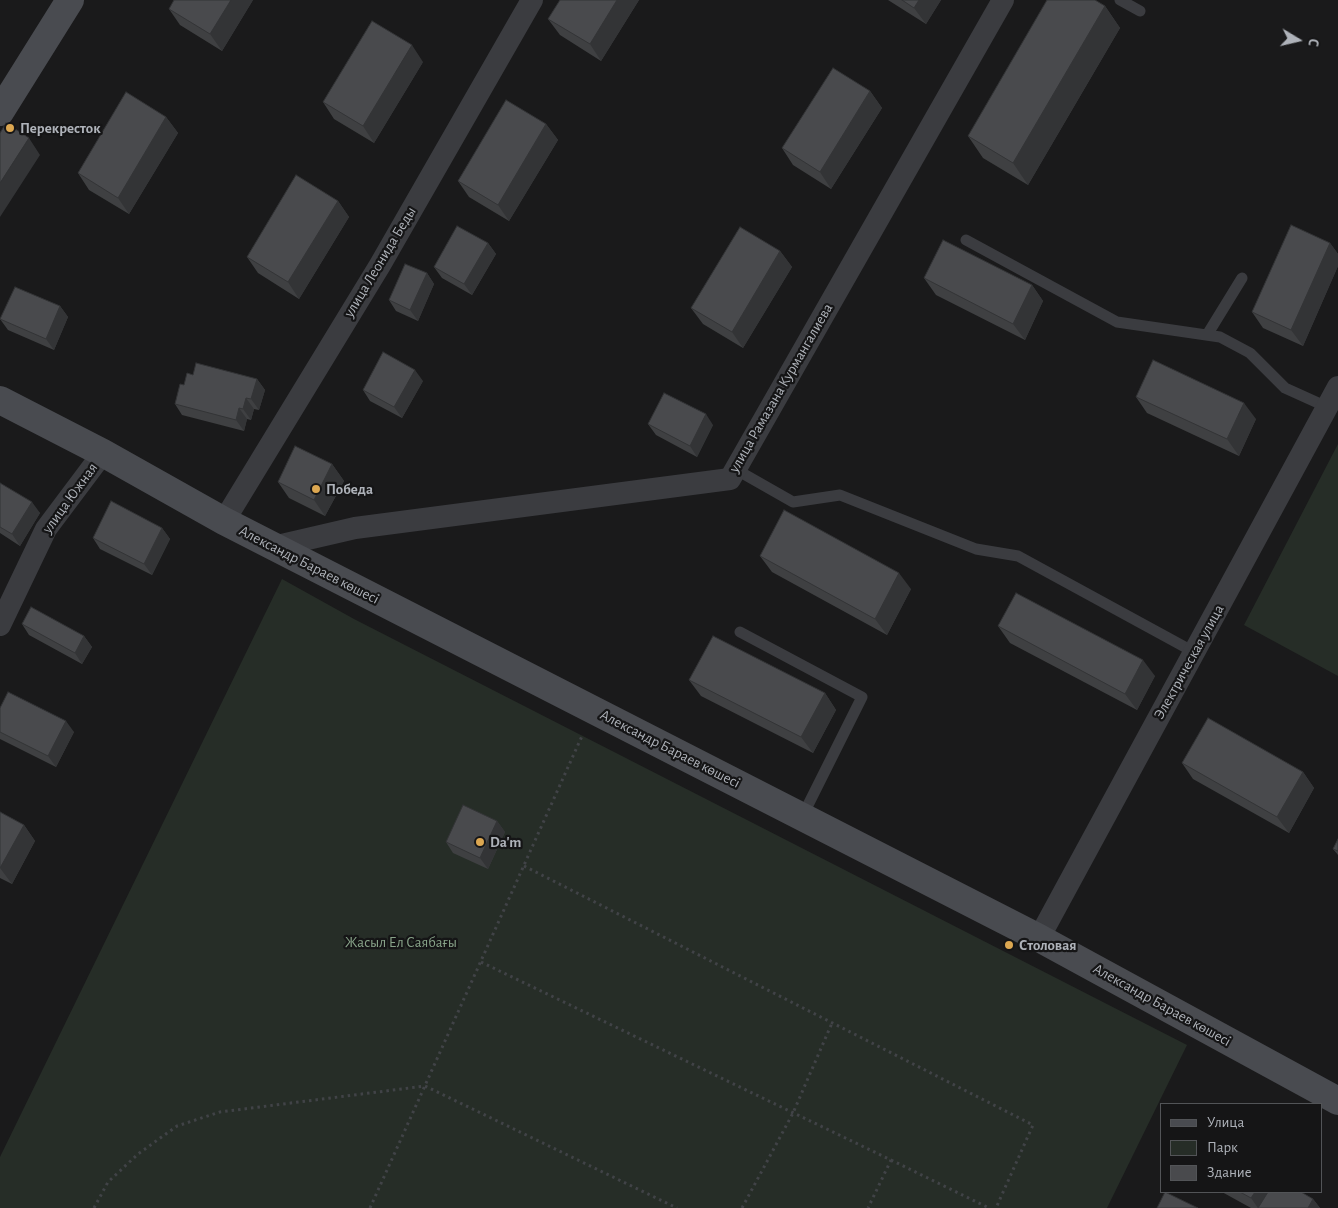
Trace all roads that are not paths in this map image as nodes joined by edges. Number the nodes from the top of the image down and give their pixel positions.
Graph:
1 (70, 0) edge
2 (532, 0) edge
3 (1003, 0) edge
4 (1120, 0) edge
5 (1140, 11) dead end
6 (0, 112) edge
7 (966, 240) dead end
8 (1242, 278) dead end
9 (1207, 335) junction
10 (1338, 387) edge
11 (0, 400) edge
12 (1327, 407) junction
13 (103, 453) junction
14 (735, 469) junction
15 (224, 522) junction
16 (273, 546) junction
17 (0, 624) edge
18 (740, 632) dead end
19 (1194, 652) junction
20 (802, 817) junction
21 (1039, 938) junction
22 (1338, 1101) edge

1 - 6 street
2 - 15 street, улица Леонида Беды
3 - 14 street, улица Рамазана Курмангалиева
4 - 5 lane
7 - 9 lane
8 - 9 lane
9 - 12 lane
10 - 12 street, Электрическая улица
11 - 13 street, Александр Бараев көшесі
12 - 19 street, Электрическая улица
13 - 15 street, Александр Бараев көшесі
13 - 17 street, улица Южная
14 - 16 street, улица Рамазана Курмангалиева
14 - 19 lane
15 - 16 street, Александр Бараев көшесі
16 - 20 street, Александр Бараев көшесі
18 - 20 lane
19 - 21 street, Электрическая улица
20 - 21 street, Александр Бараев көшесі
21 - 22 street, Александр Бараев көшесі

